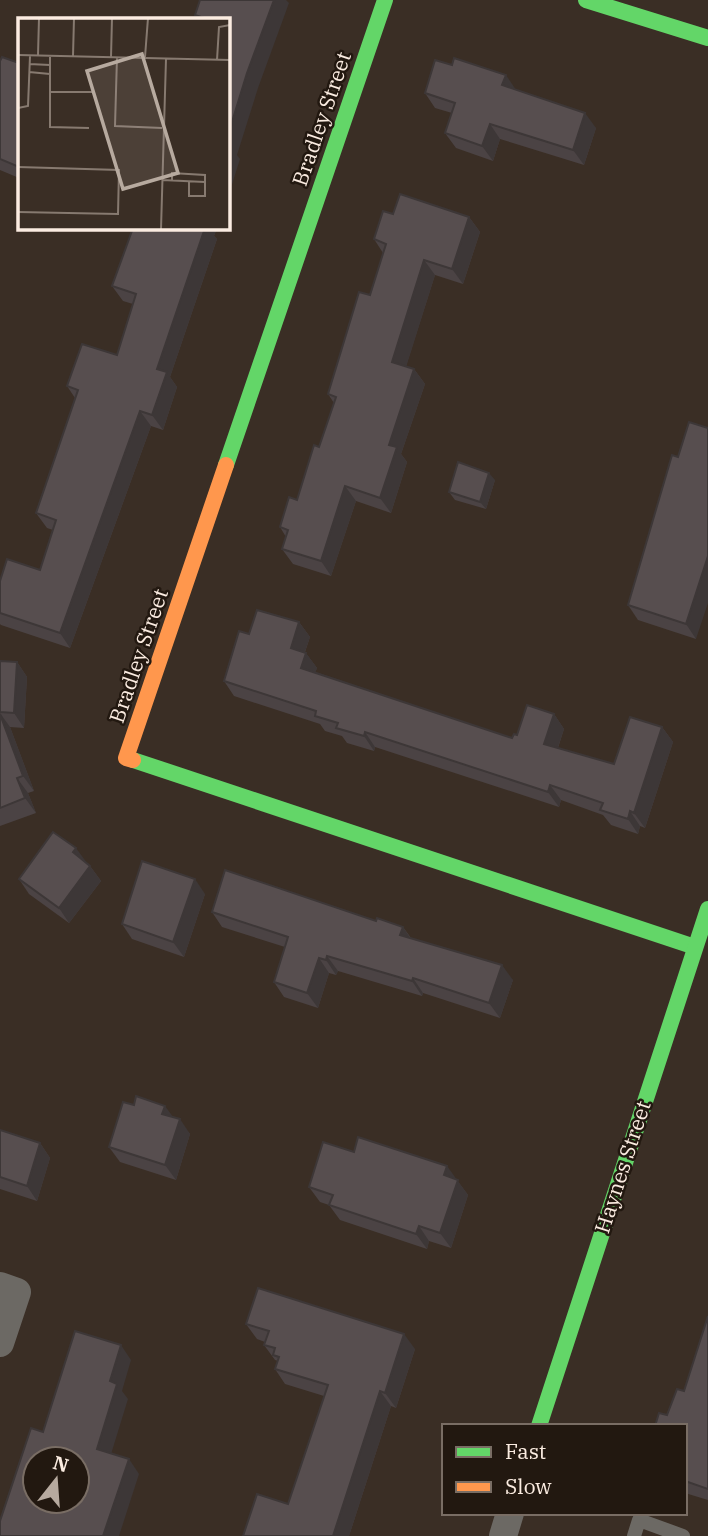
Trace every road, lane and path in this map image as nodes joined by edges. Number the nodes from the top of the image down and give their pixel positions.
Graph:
1 (385, 0) edge
2 (586, 0) edge
3 (708, 38) edge
4 (708, 909) edge
5 (695, 947) junction
6 (9, 1289) edge
7 (0, 1343) edge
8 (540, 1424) edge
9 (509, 1515) edge
10 (503, 1536) edge
11 (634, 1536) edge
12 (683, 1536) edge

1 - 5 street, Bradley Street
2 - 3 street
4 - 5 street, Haynes Street
5 - 8 street, Haynes Street
6 - 7 street
9 - 10 street
11 - 12 lane

